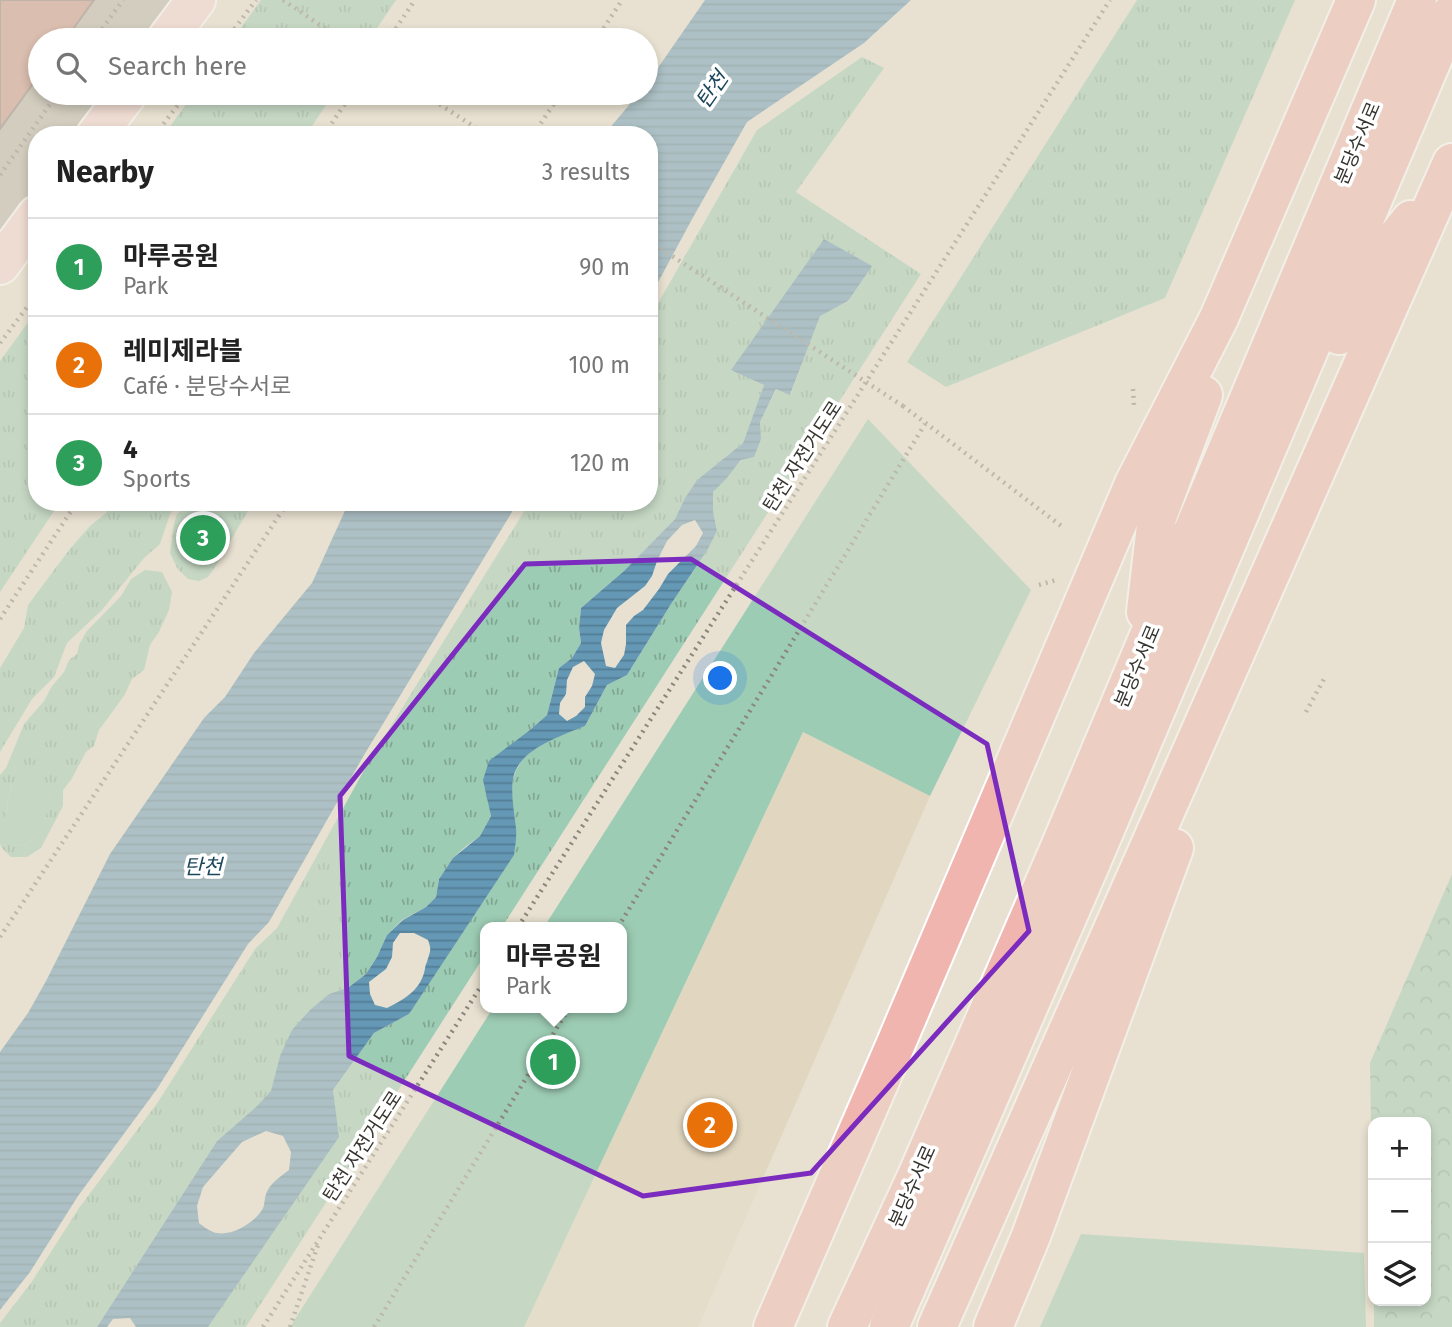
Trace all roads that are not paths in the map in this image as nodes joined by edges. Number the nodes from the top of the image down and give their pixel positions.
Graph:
1 (196, 0) edge
2 (1356, 0) edge
3 (1416, 0) edge
4 (1452, 13) edge
5 (175, 28) edge
6 (119, 105) edge
7 (103, 126) edge
8 (1450, 168) edge
9 (28, 227) edge
10 (0, 265) edge
11 (1219, 318) junction
12 (1261, 461) junction
13 (1302, 502) junction
14 (1140, 660) junction
15 (773, 1327) edge
16 (847, 1327) edge
17 (889, 1327) edge
18 (937, 1327) edge
19 (993, 1327) edge

1 - 5 main road
2 - 11 highway
3 - 14 highway, 분당수서로
4 - 12 highway, 분당수서로
6 - 7 main road
8 - 12 highway
8 - 13 highway
9 - 10 main road
11 - 14 highway
11 - 15 highway
12 - 17 highway, 분당수서로
13 - 18 highway
13 - 19 highway
14 - 16 highway, 분당수서로

